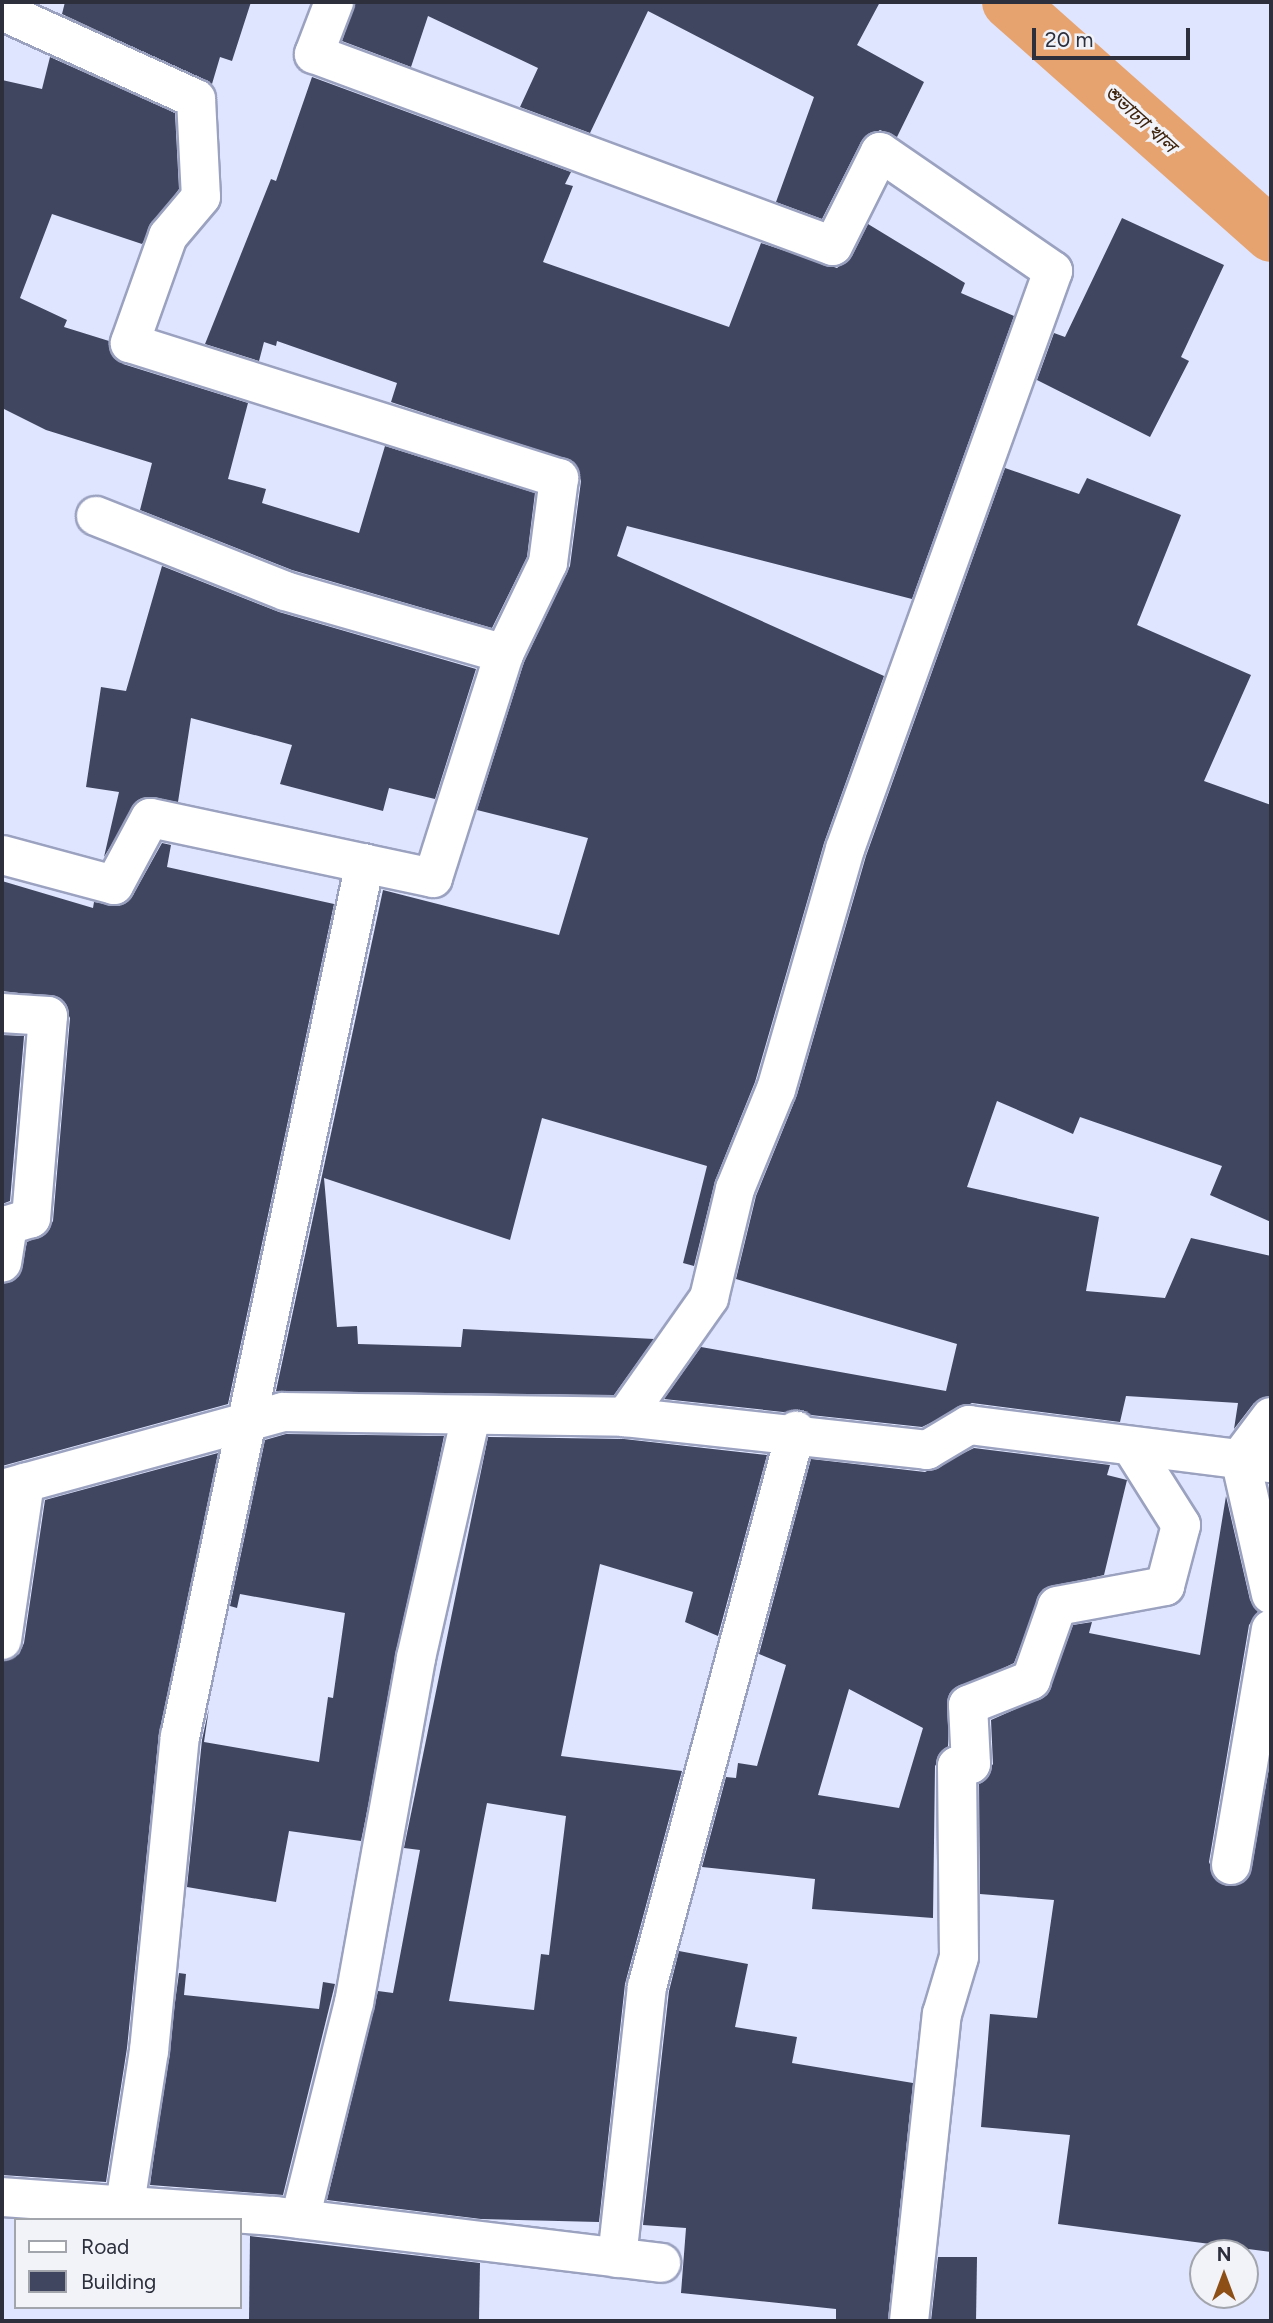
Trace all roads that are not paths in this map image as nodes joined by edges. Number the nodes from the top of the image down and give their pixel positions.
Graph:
1 (334, 2) edge
2 (2, 11) edge
3 (96, 516) dead end
4 (505, 654) junction
5 (2, 855) edge
6 (365, 863) junction
7 (2, 1013) edge
8 (2, 1264) edge
9 (471, 1415) junction
10 (625, 1417) junction
11 (1271, 1417) edge
12 (252, 1420) junction
13 (796, 1432) junction
14 (1133, 1449) junction
15 (1256, 1461) edge
16 (13, 1486) edge
17 (1271, 1595) edge
18 (1271, 1629) edge
19 (2, 1640) edge
20 (1231, 1865) dead end
21 (2, 2197) edge
22 (125, 2204) junction
23 (300, 2219) junction
24 (617, 2258) junction
25 (661, 2263) dead end
26 (909, 2321) edge

1 - 10 street
2 - 4 street
3 - 4 street
4 - 6 street
5 - 6 street
6 - 12 street
7 - 8 street
9 - 10 street
9 - 12 street
9 - 23 street
10 - 13 street
11 - 15 street
12 - 16 street
12 - 22 street
13 - 14 street
13 - 24 street
14 - 15 street
14 - 26 street
15 - 17 street
16 - 19 street
18 - 20 street
21 - 22 street
22 - 23 street
23 - 24 street
24 - 25 street

